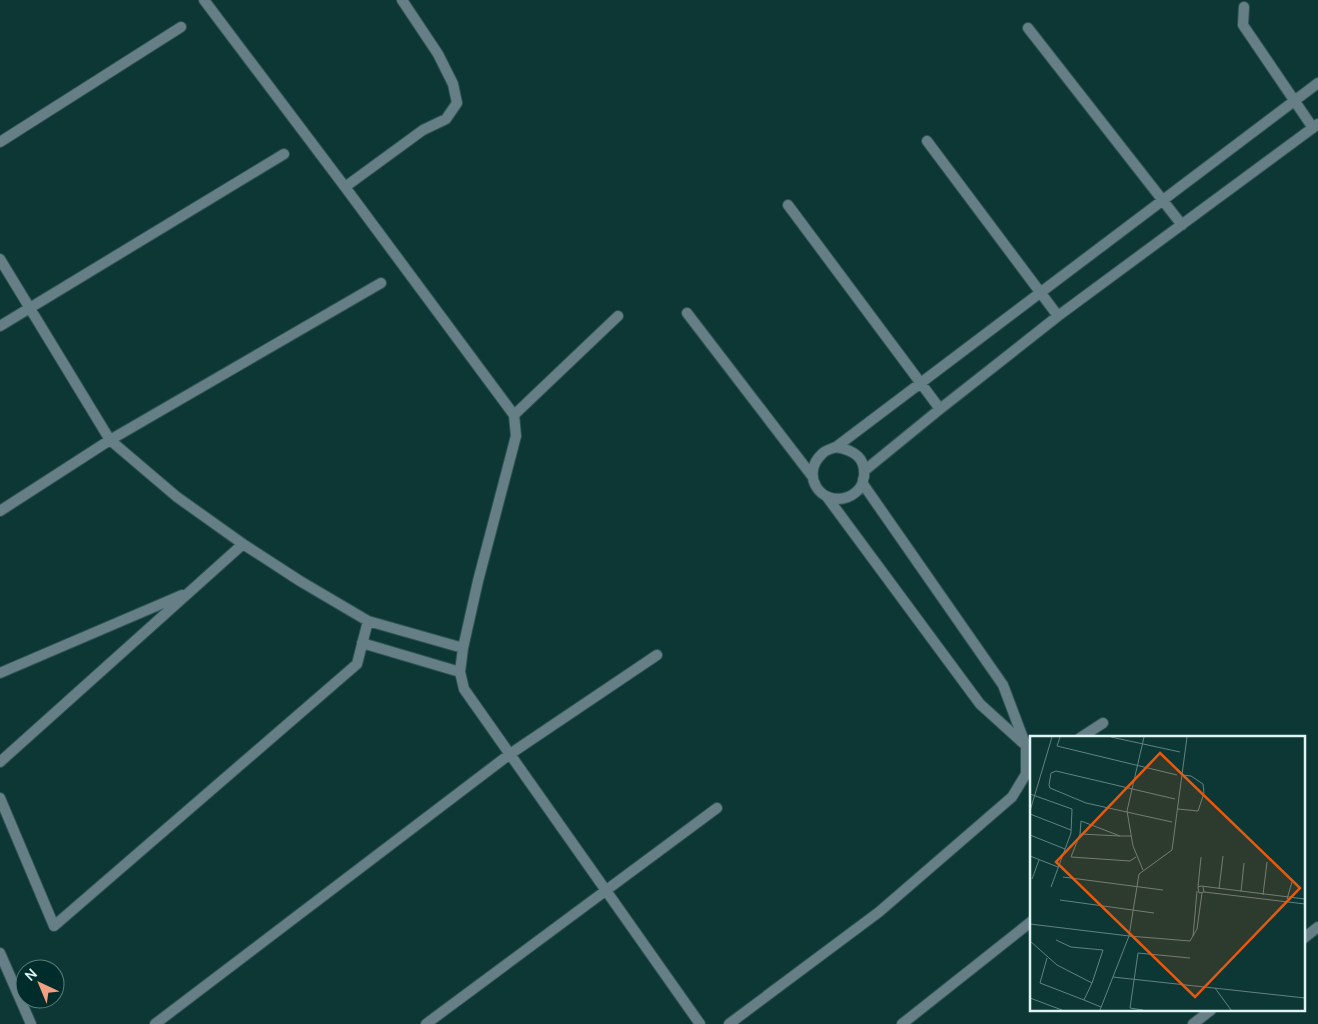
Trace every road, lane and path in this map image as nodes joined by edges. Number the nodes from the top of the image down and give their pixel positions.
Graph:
1 (402, 0) edge
2 (209, 2) edge
3 (1244, 7) dead end
4 (181, 27) dead end
5 (1028, 28) dead end
6 (1318, 83) edge
7 (1294, 100) junction
8 (1315, 126) edge
9 (927, 141) dead end
10 (0, 142) edge
11 (284, 154) dead end
12 (345, 187) junction
13 (1162, 200) junction
14 (788, 205) dead end
15 (1182, 225) junction
16 (0, 260) edge
17 (380, 283) dead end
18 (1041, 292) junction
19 (29, 309) junction
20 (687, 313) dead end
21 (618, 316) dead end
22 (1058, 316) junction
23 (0, 326) edge
24 (922, 383) junction
25 (940, 409) junction
26 (514, 416) junction
27 (110, 440) junction
28 (836, 447) junction
29 (864, 471) junction
30 (812, 476) junction
31 (863, 484) junction
32 (827, 498) junction
33 (0, 511) edge
34 (243, 544) junction
35 (190, 591) junction
36 (368, 620) junction
37 (362, 643) junction
38 (463, 648) junction
39 (657, 655) dead end
40 (460, 672) junction
41 (0, 673) edge
42 (1103, 722) dead end
43 (1083, 736) edge
44 (1026, 746) junction
45 (510, 754) junction
46 (0, 762) edge
47 (1029, 772) edge
48 (0, 798) edge
49 (717, 808) dead end
50 (606, 891) junction
51 (1030, 923) edge
52 (1318, 927) edge
53 (1306, 936) edge
54 (0, 953) edge
55 (1208, 1012) edge
56 (31, 1024) edge
57 (155, 1024) edge
58 (426, 1024) edge
59 (700, 1024) edge
60 (729, 1024) edge
61 (902, 1024) edge
62 (1193, 1024) edge

1 - 12 street
2 - 12 street
3 - 7 street
4 - 10 street
5 - 13 street
6 - 7 street
7 - 8 street
7 - 13 street
8 - 15 street
9 - 18 street
11 - 19 street
12 - 26 street
13 - 15 street
13 - 18 street
14 - 24 street
15 - 22 street
16 - 19 street
17 - 27 street
18 - 22 street
18 - 24 street
19 - 23 street
19 - 27 street
20 - 30 street
21 - 26 street
22 - 25 street
24 - 25 street
24 - 28 street
25 - 29 street
26 - 38 street
27 - 33 street
27 - 34 street
28 - 29 street
28 - 30 street
29 - 31 street
30 - 32 street
31 - 32 street
31 - 44 street
32 - 44 street
34 - 35 street
34 - 36 street
35 - 41 street
35 - 46 street
36 - 37 street
36 - 38 street
37 - 40 street
37 - 48 street
38 - 40 street
39 - 45 street
40 - 45 street
42 - 43 street
44 - 47 street
45 - 50 street
45 - 57 street
47 - 60 street
49 - 50 street
50 - 58 street
50 - 59 street
51 - 61 street
52 - 53 street
54 - 56 street
55 - 62 street

